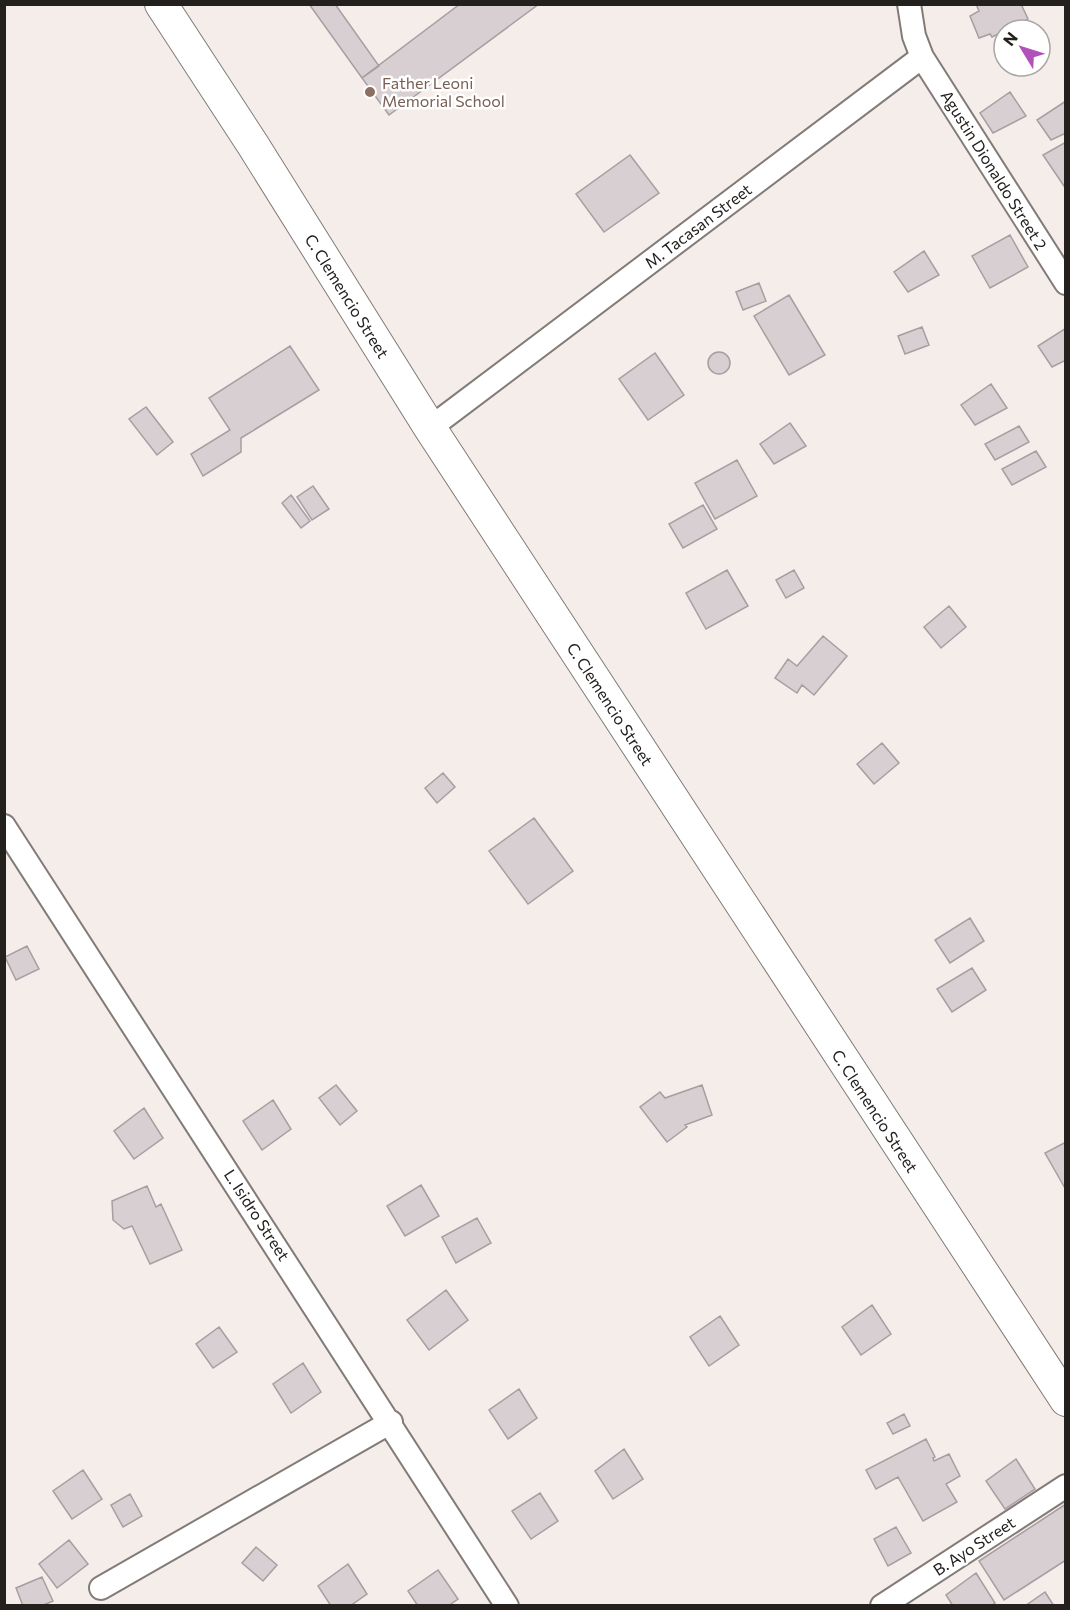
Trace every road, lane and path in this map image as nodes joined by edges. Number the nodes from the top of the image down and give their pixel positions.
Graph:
1 (161, 4) edge
2 (909, 4) edge
3 (922, 57) junction
4 (1065, 283) edge
5 (430, 428) junction
6 (4, 826) edge
7 (1065, 1400) edge
8 (391, 1422) junction
9 (1065, 1486) edge
10 (101, 1588) dead end
11 (507, 1605) edge
12 (882, 1605) edge

1 - 5 street, C. Clemencio Street
2 - 3 street
3 - 4 street, Agustin Dionaldo Street 2
3 - 5 street, M. Tacasan Street
5 - 7 street, C. Clemencio Street
6 - 8 street, L. Isidro Street
8 - 10 street
8 - 11 street, L. Isidro Street
9 - 12 street, B. Ayo Street

